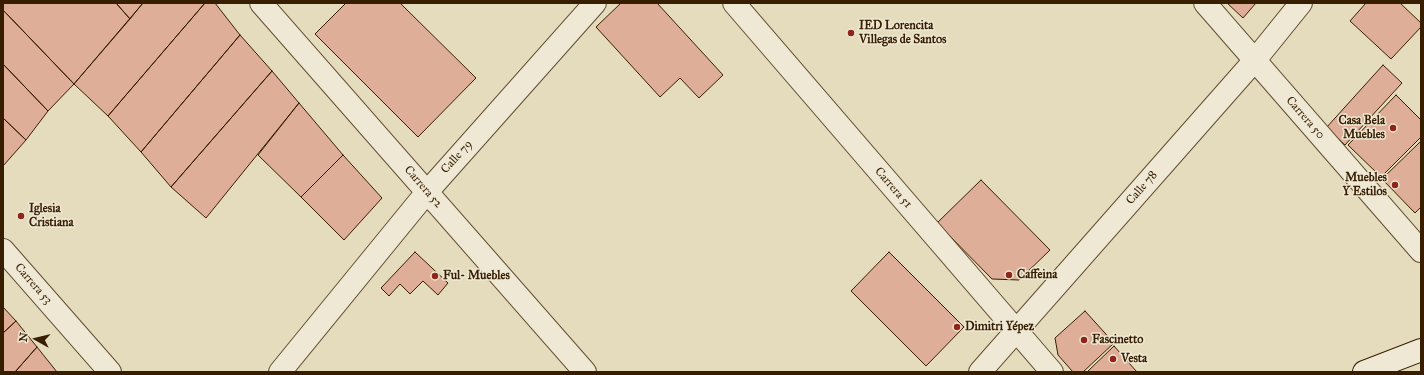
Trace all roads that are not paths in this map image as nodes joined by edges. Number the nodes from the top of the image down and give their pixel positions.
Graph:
1 (261, 3) edge
2 (595, 3) edge
3 (734, 3) edge
4 (1205, 3) edge
5 (1301, 3) edge
6 (1255, 60) junction
7 (427, 192) junction
8 (3, 250) edge
9 (1421, 251) edge
10 (1017, 331) junction
11 (1421, 350) edge
12 (110, 372) edge
13 (280, 372) edge
14 (585, 372) edge
15 (980, 372) edge
16 (1052, 372) edge
17 (1364, 372) edge

1 - 7 street, Carrera 52
2 - 7 street, Calle 79
3 - 10 street, Carrera 51
4 - 6 street, Carrera 50
5 - 6 street, Calle 78
6 - 9 street, Carrera 50
6 - 10 street, Calle 78
7 - 13 street, Calle 79
7 - 14 street, Carrera 52
8 - 12 street, Carrera 53
10 - 15 street, Calle 78
10 - 16 street, Carrera 51
11 - 17 street

